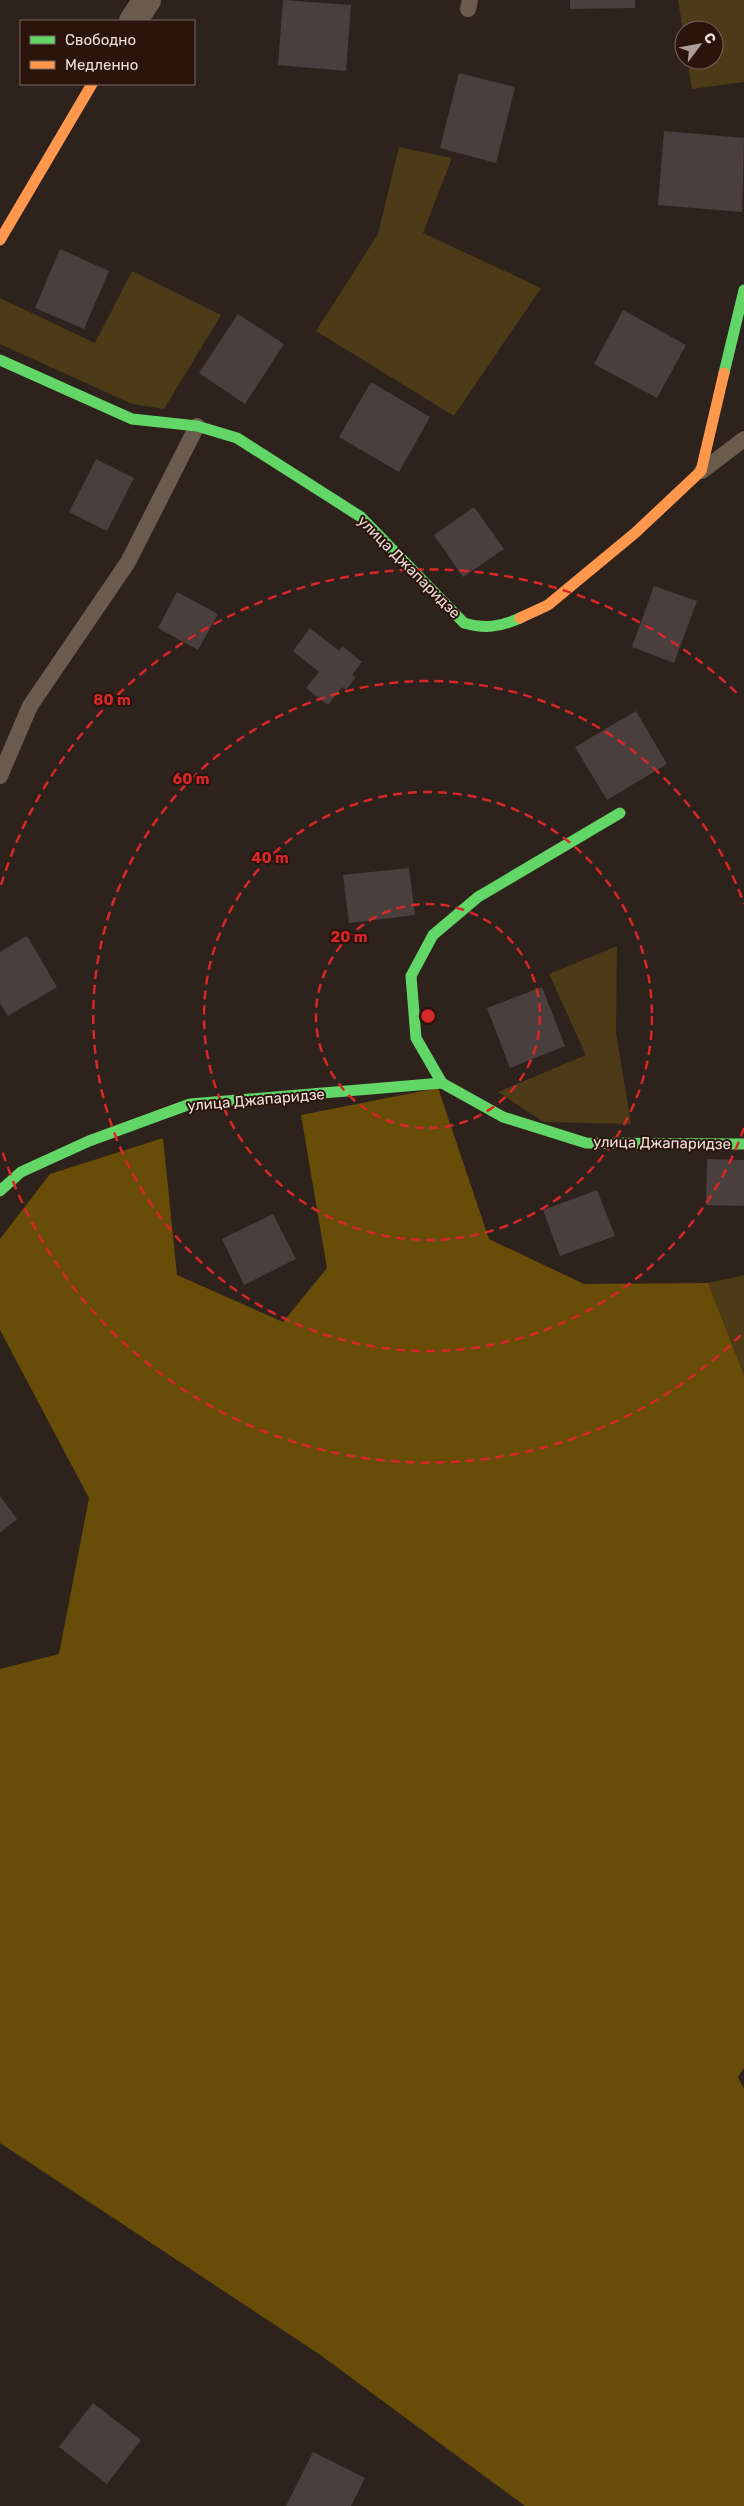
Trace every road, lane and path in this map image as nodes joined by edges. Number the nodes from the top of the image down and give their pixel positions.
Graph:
1 (147, 0) edge
2 (134, 20) edge
3 (91, 85) edge
4 (0, 240) edge
5 (744, 290) edge
6 (0, 360) edge
7 (196, 426) junction
8 (744, 439) edge
9 (701, 471) junction
10 (0, 776) edge
11 (620, 813) dead end
12 (442, 1083) junction
13 (744, 1144) edge
14 (0, 1191) edge

1 - 2 street
3 - 4 street
5 - 9 street
6 - 7 street, улица Джапаридзе
7 - 9 street, улица Джапаридзе
7 - 10 lane
8 - 9 lane
11 - 12 street
12 - 13 street, улица Джапаридзе
12 - 14 street, улица Джапаридзе

